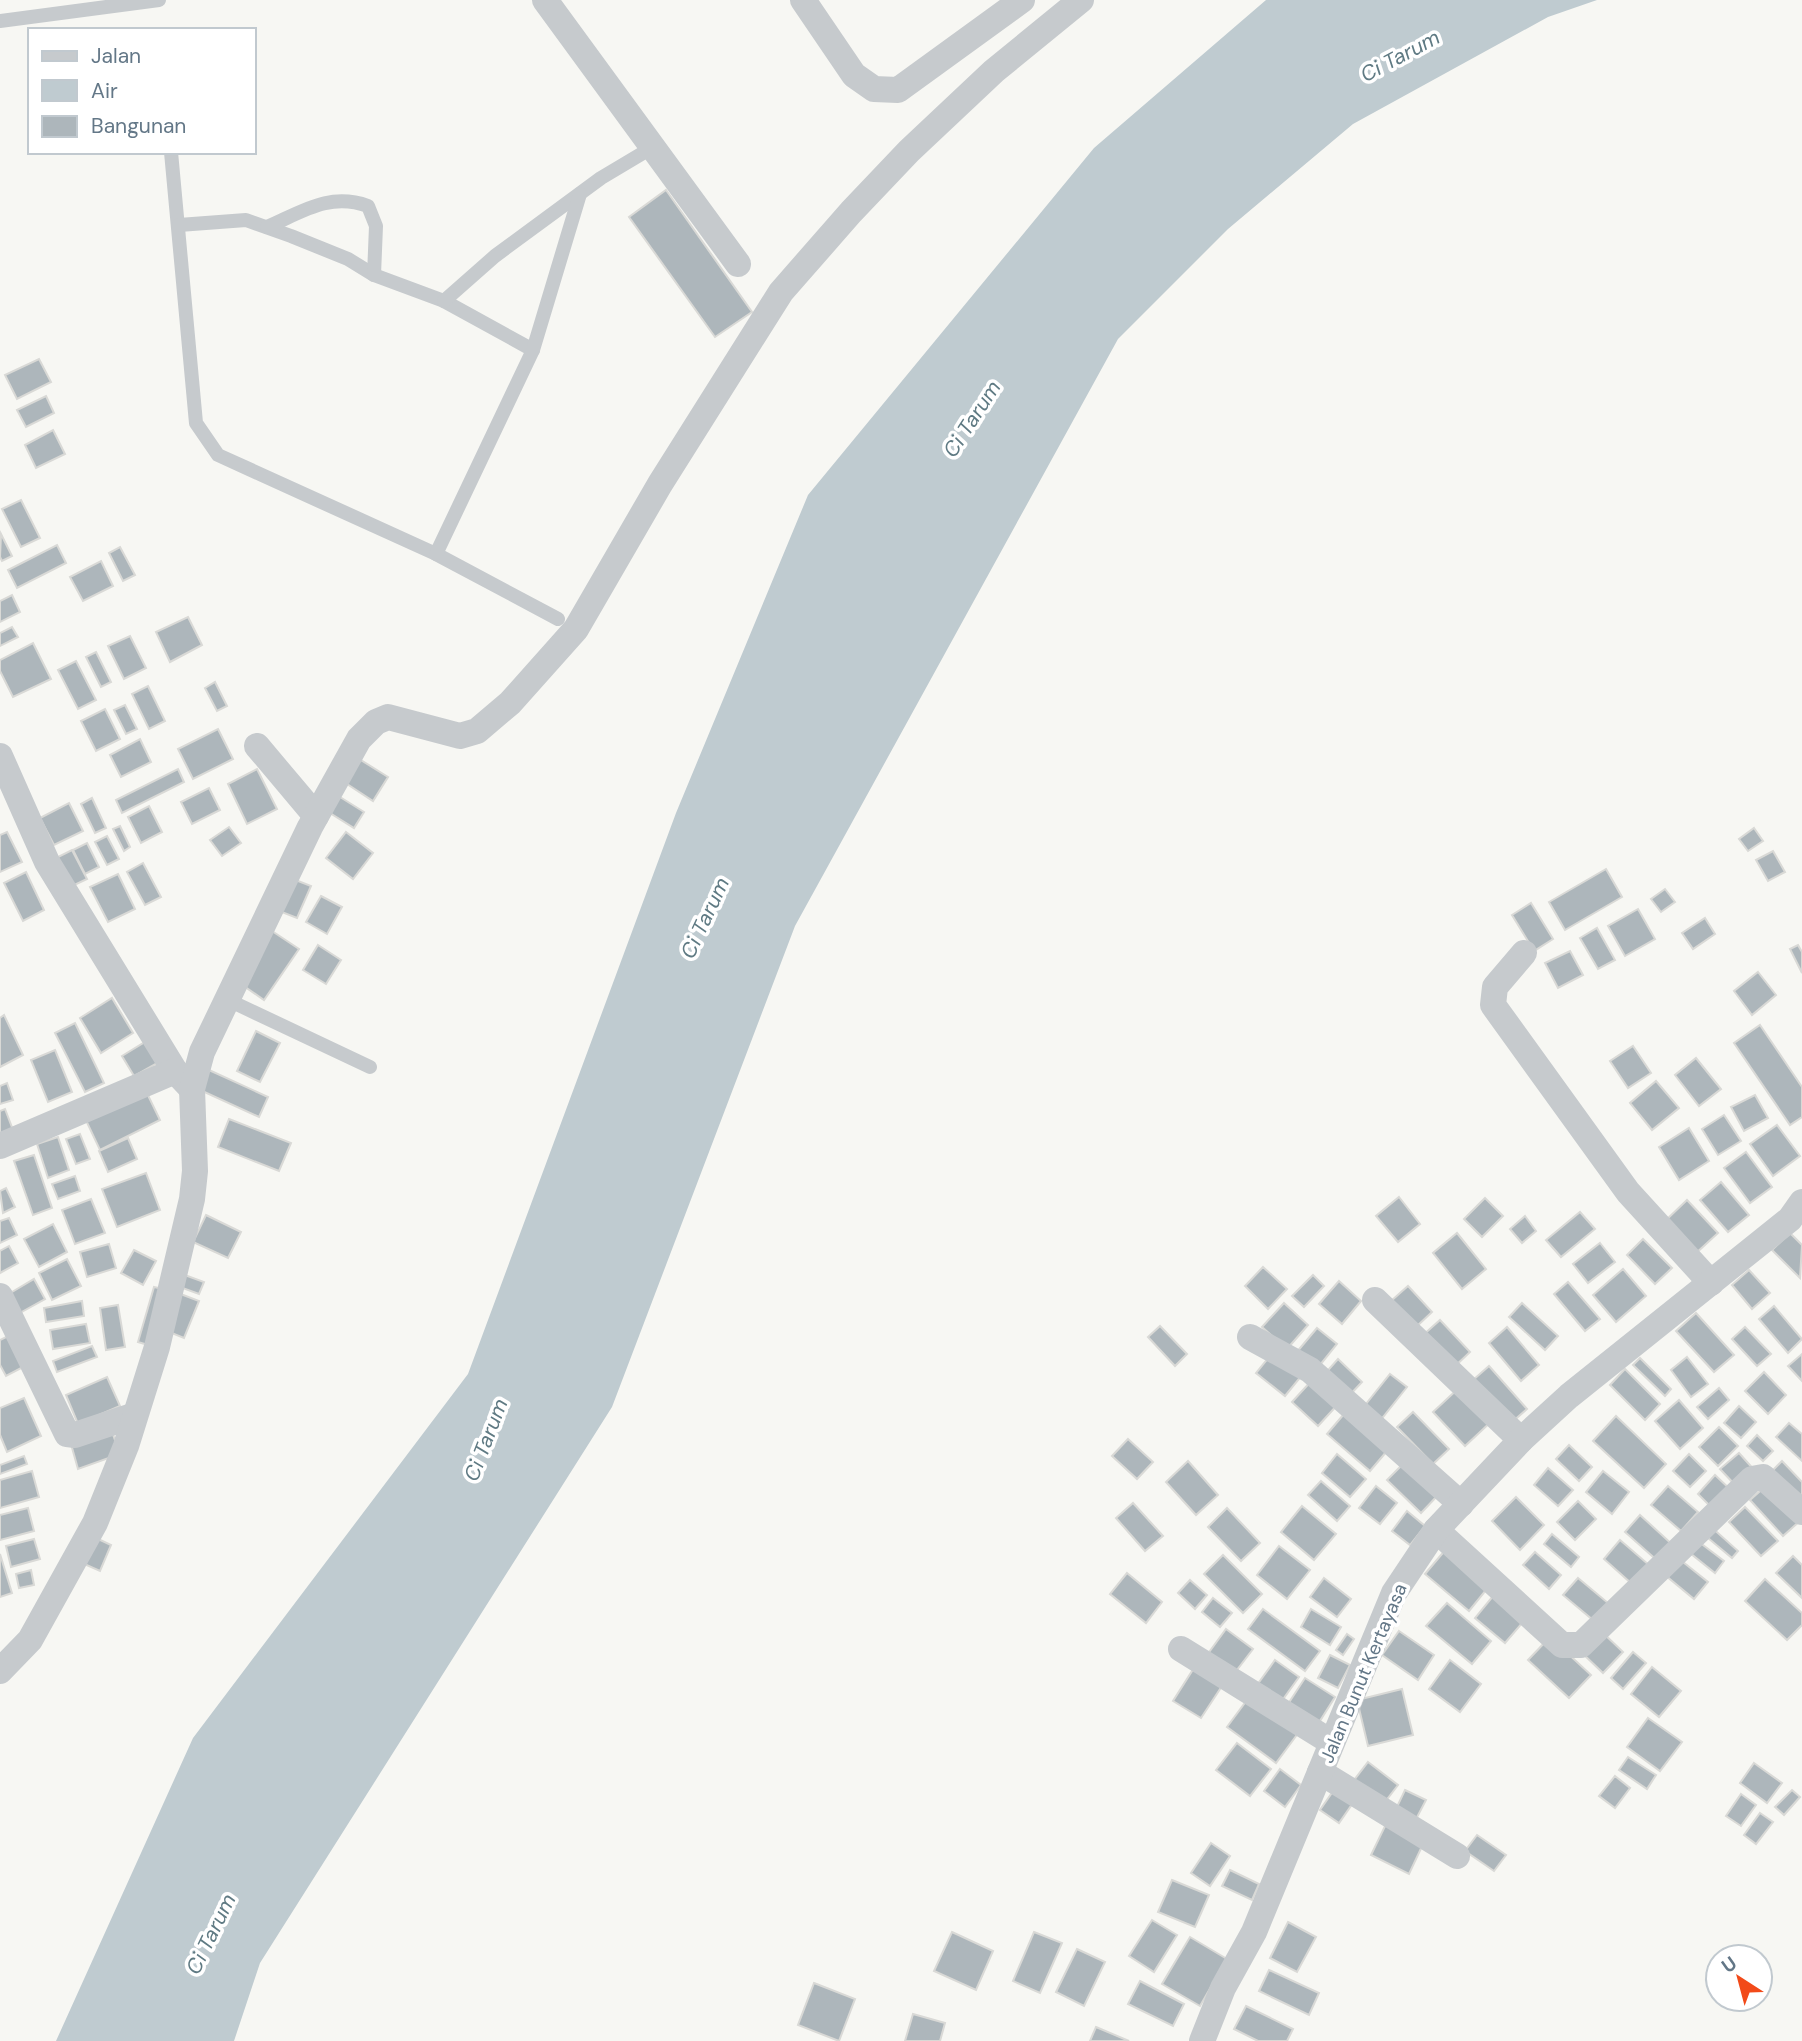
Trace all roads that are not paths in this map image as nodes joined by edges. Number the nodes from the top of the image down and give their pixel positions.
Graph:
1 (159, 0) edge
2 (545, 0) edge
3 (803, 0) edge
4 (1022, 0) edge
5 (1081, 0) edge
6 (0, 21) edge
7 (653, 147) junction
8 (171, 154) edge
9 (580, 194) junction
10 (179, 225) junction
11 (267, 228) junction
12 (738, 264) dead end
13 (374, 275) junction
14 (444, 301) junction
15 (533, 350) junction
16 (436, 554) junction
17 (558, 619) dead end
18 (257, 746) dead end
19 (0, 756) edge
20 (316, 816) junction
21 (1524, 953) dead end
22 (226, 999) junction
23 (370, 1067) dead end
24 (183, 1080) junction
25 (0, 1146) edge
26 (1802, 1202) edge
27 (1711, 1283) junction
28 (0, 1296) edge
29 (1375, 1300) dead end
30 (1250, 1337) dead end
31 (135, 1415) junction
32 (1521, 1440) junction
33 (1461, 1504) junction
34 (1802, 1513) edge
35 (1436, 1530) junction
36 (1181, 1649) dead end
37 (0, 1671) edge
38 (1331, 1742) junction
39 (1320, 1772) junction
40 (1457, 1856) dead end
41 (1202, 2041) edge

1 - 6 lane
2 - 7 street
3 - 4 street
5 - 20 street
7 - 9 lane
7 - 12 street
8 - 10 lane
9 - 14 lane
9 - 15 lane
10 - 11 lane
10 - 16 lane
11 - 13 lane
11 - 13 lane
13 - 14 lane
14 - 15 lane
15 - 16 lane
16 - 17 lane
18 - 20 street
19 - 24 street
20 - 22 street
21 - 27 street
22 - 23 lane
22 - 24 street
24 - 25 street
24 - 31 street
26 - 27 street, Jalan Bunut Kertayasa
27 - 32 street, Jalan Bunut Kertayasa
28 - 31 street
29 - 32 street
30 - 33 street
31 - 37 street
32 - 33 street, Jalan Bunut Kertayasa
33 - 35 street, Jalan Bunut Kertayasa
34 - 35 street
35 - 38 street, Jalan Bunut Kertayasa
36 - 38 street
38 - 39 street, Jalan Bunut Kertayasa
39 - 40 street
39 - 41 street, Jalan Bunut Kertayasa

